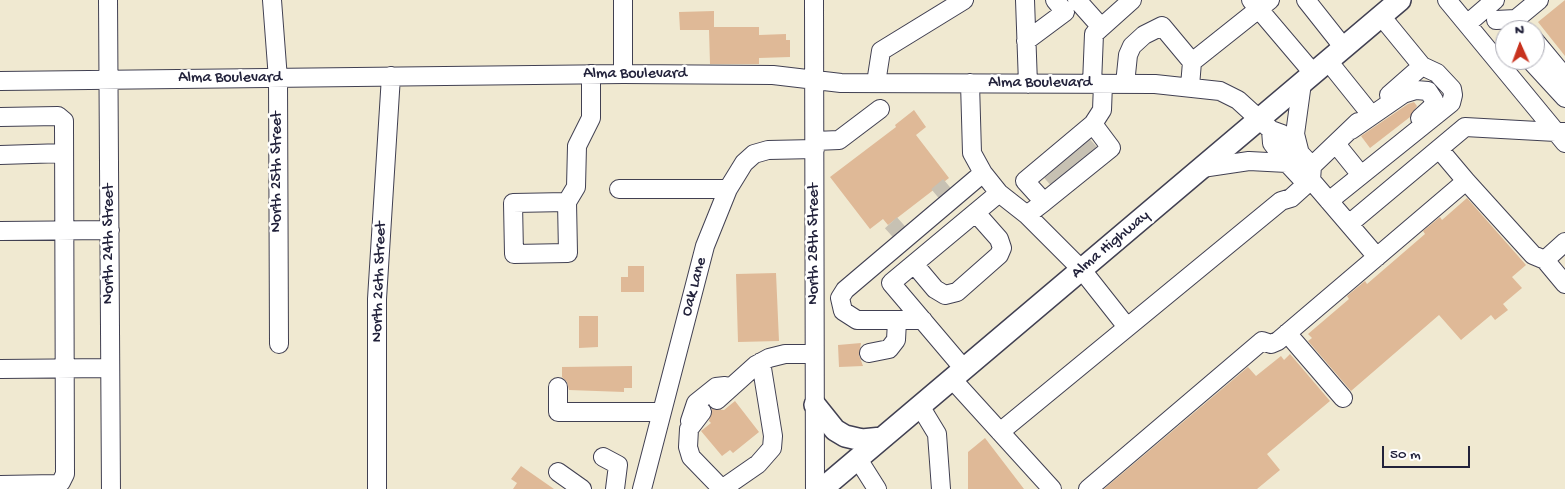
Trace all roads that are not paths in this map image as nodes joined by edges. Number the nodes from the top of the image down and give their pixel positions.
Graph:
1 (108, 0) edge
2 (272, 0) edge
3 (623, 0) edge
4 (814, 0) edge
5 (964, 0) edge
6 (1025, 0) edge
7 (1055, 0) edge
8 (1077, 0) edge
9 (1132, 0) edge
10 (1306, 0) edge
11 (1400, 0) edge
12 (1447, 0) edge
13 (1539, 0) edge
14 (1260, 3) edge
15 (1381, 16) junction
16 (1504, 18) edge
17 (1467, 24) junction
18 (1100, 27) junction
19 (1026, 41) junction
20 (1545, 57) edge
21 (1192, 62) junction
22 (1322, 66) junction
23 (1422, 66) junction
24 (1554, 72) edge
25 (591, 74) junction
26 (623, 74) junction
27 (391, 76) junction
28 (278, 79) junction
29 (816, 79) junction
30 (109, 80) junction
31 (0, 82) edge
32 (876, 83) junction
33 (970, 84) junction
34 (1028, 84) junction
35 (1097, 84) junction
36 (1125, 84) junction
37 (1190, 86) junction
38 (1565, 98) edge
39 (880, 109) dead end
40 (1369, 112) junction
41 (0, 117) edge
42 (1093, 124) junction
43 (1266, 124) junction
44 (1351, 130) junction
45 (1562, 136) edge
46 (1336, 144) junction
47 (815, 145) junction
48 (1392, 150) junction
49 (1438, 150) junction
50 (64, 153) junction
51 (0, 155) edge
52 (1070, 163) junction
53 (1303, 166) junction
54 (1202, 168) junction
55 (983, 173) junction
56 (1361, 175) junction
57 (1466, 180) junction
58 (967, 186) junction
59 (619, 188) dead end
60 (728, 188) junction
61 (1000, 193) junction
62 (1329, 201) junction
63 (567, 202) dead end
64 (1044, 202) junction
65 (976, 213) junction
66 (1027, 215) junction
67 (929, 219) junction
68 (1349, 224) junction
69 (110, 230) junction
70 (0, 231) edge
71 (65, 231) junction
72 (1565, 242) edge
73 (1377, 257) junction
74 (882, 258) junction
75 (1544, 260) junction
76 (914, 264) junction
77 (1082, 270) junction
78 (1565, 284) edge
79 (923, 320) junction
80 (897, 321) junction
81 (1128, 327) junction
82 (1288, 333) junction
83 (279, 344) dead end
84 (869, 353) dead end
85 (814, 354) junction
86 (761, 362) junction
87 (65, 368) junction
88 (110, 368) junction
89 (0, 369) edge
90 (958, 374) junction
91 (558, 387) dead end
92 (732, 387) junction
93 (1344, 398) dead end
94 (717, 400) dead end
95 (814, 405) junction
96 (920, 406) junction
97 (662, 412) junction
98 (702, 412) dead end
99 (689, 429) junction
100 (1000, 432) junction
101 (882, 438) junction
102 (602, 457) dead end
103 (858, 459) junction
104 (558, 472) dead end
105 (0, 484) edge
106 (111, 489) edge
107 (377, 489) edge
108 (582, 489) edge
109 (615, 489) edge
110 (642, 489) edge
111 (722, 489) edge
112 (814, 489) edge
113 (822, 489) edge
114 (877, 489) edge
115 (941, 489) edge
116 (1052, 489) edge
117 (1088, 489) edge

1 - 30 street, North 24th Street
2 - 28 street, North 25th Street
3 - 26 street
4 - 29 street, North 28th Street
5 - 32 street
6 - 19 street
7 - 19 street
8 - 18 street
9 - 18 street
10 - 22 street
11 - 15 main road, Alma Highway
12 - 17 street
13 - 16 street
14 - 21 street
14 - 22 street
15 - 22 main road, Alma Highway
15 - 23 street
16 - 17 street
17 - 45 street
18 - 35 street
19 - 34 street
20 - 24 street
21 - 36 street
21 - 37 street
22 - 40 street
22 - 43 main road, Alma Highway
22 - 53 street
23 - 40 street
23 - 48 street
24 - 38 street
25 - 26 street, Alma Boulevard
25 - 27 street, Alma Boulevard
25 - 63 street
26 - 29 street, Alma Boulevard
27 - 28 street, Alma Boulevard
27 - 107 street, North 26th Street
28 - 30 street, Alma Boulevard
28 - 83 street, North 25th Street
29 - 32 street, Alma Boulevard
29 - 47 street, North 28th Street
30 - 31 street, Alma Boulevard
30 - 69 street, North 24th Street
32 - 33 street, Alma Boulevard
33 - 34 street, Alma Boulevard
33 - 55 street
34 - 35 street, Alma Boulevard
35 - 36 street, Alma Boulevard
35 - 42 street
36 - 37 street, Alma Boulevard
37 - 43 street, Alma Boulevard
39 - 47 street, Oak Lane
40 - 44 street
41 - 50 street
42 - 52 street
42 - 52 street
43 - 53 street, Alma Boulevard
43 - 54 main road, Alma Highway
44 - 46 street
44 - 48 street
45 - 49 street
46 - 53 street
46 - 56 street
47 - 60 street, Oak Lane
47 - 85 street, North 28th Street
48 - 56 street
49 - 57 street
49 - 68 street
50 - 51 street
50 - 71 street
52 - 64 street
52 - 64 street
53 - 54 street
53 - 62 street, Alma Boulevard
53 - 81 street
54 - 77 main road, Alma Highway
55 - 58 street
55 - 61 street
56 - 62 street
57 - 73 street
57 - 75 street
58 - 67 street
58 - 67 street
59 - 60 street
60 - 97 street, Oak Lane
61 - 65 street
61 - 66 street
62 - 68 street, Alma Boulevard
64 - 66 street
65 - 76 street
65 - 76 street
66 - 77 street
67 - 74 street
67 - 74 street
68 - 73 street, Alma Boulevard
69 - 71 street
69 - 88 street, North 24th Street
70 - 71 street
71 - 87 street
72 - 75 street
73 - 82 street
74 - 80 street
75 - 78 street
76 - 79 street
77 - 81 street
77 - 90 main road, Alma Highway
79 - 80 street
79 - 90 street
80 - 84 street
81 - 100 street
82 - 93 street
82 - 117 street
85 - 86 street
85 - 95 street, North 28th Street
86 - 92 street
86 - 111 street
87 - 88 street
87 - 89 street
87 - 105 street
88 - 106 street, North 24th Street
90 - 96 main road, Alma Highway
90 - 100 street
91 - 97 street
92 - 94 street
92 - 99 street
95 - 101 main road
95 - 112 street, North 28th Street
96 - 101 main road, Alma Highway
96 - 115 street
97 - 110 street, Oak Lane
98 - 99 street
99 - 111 street
100 - 116 street
101 - 103 main road, Alma Highway
102 - 109 street
103 - 113 main road, Alma Highway
103 - 114 street
104 - 108 street

